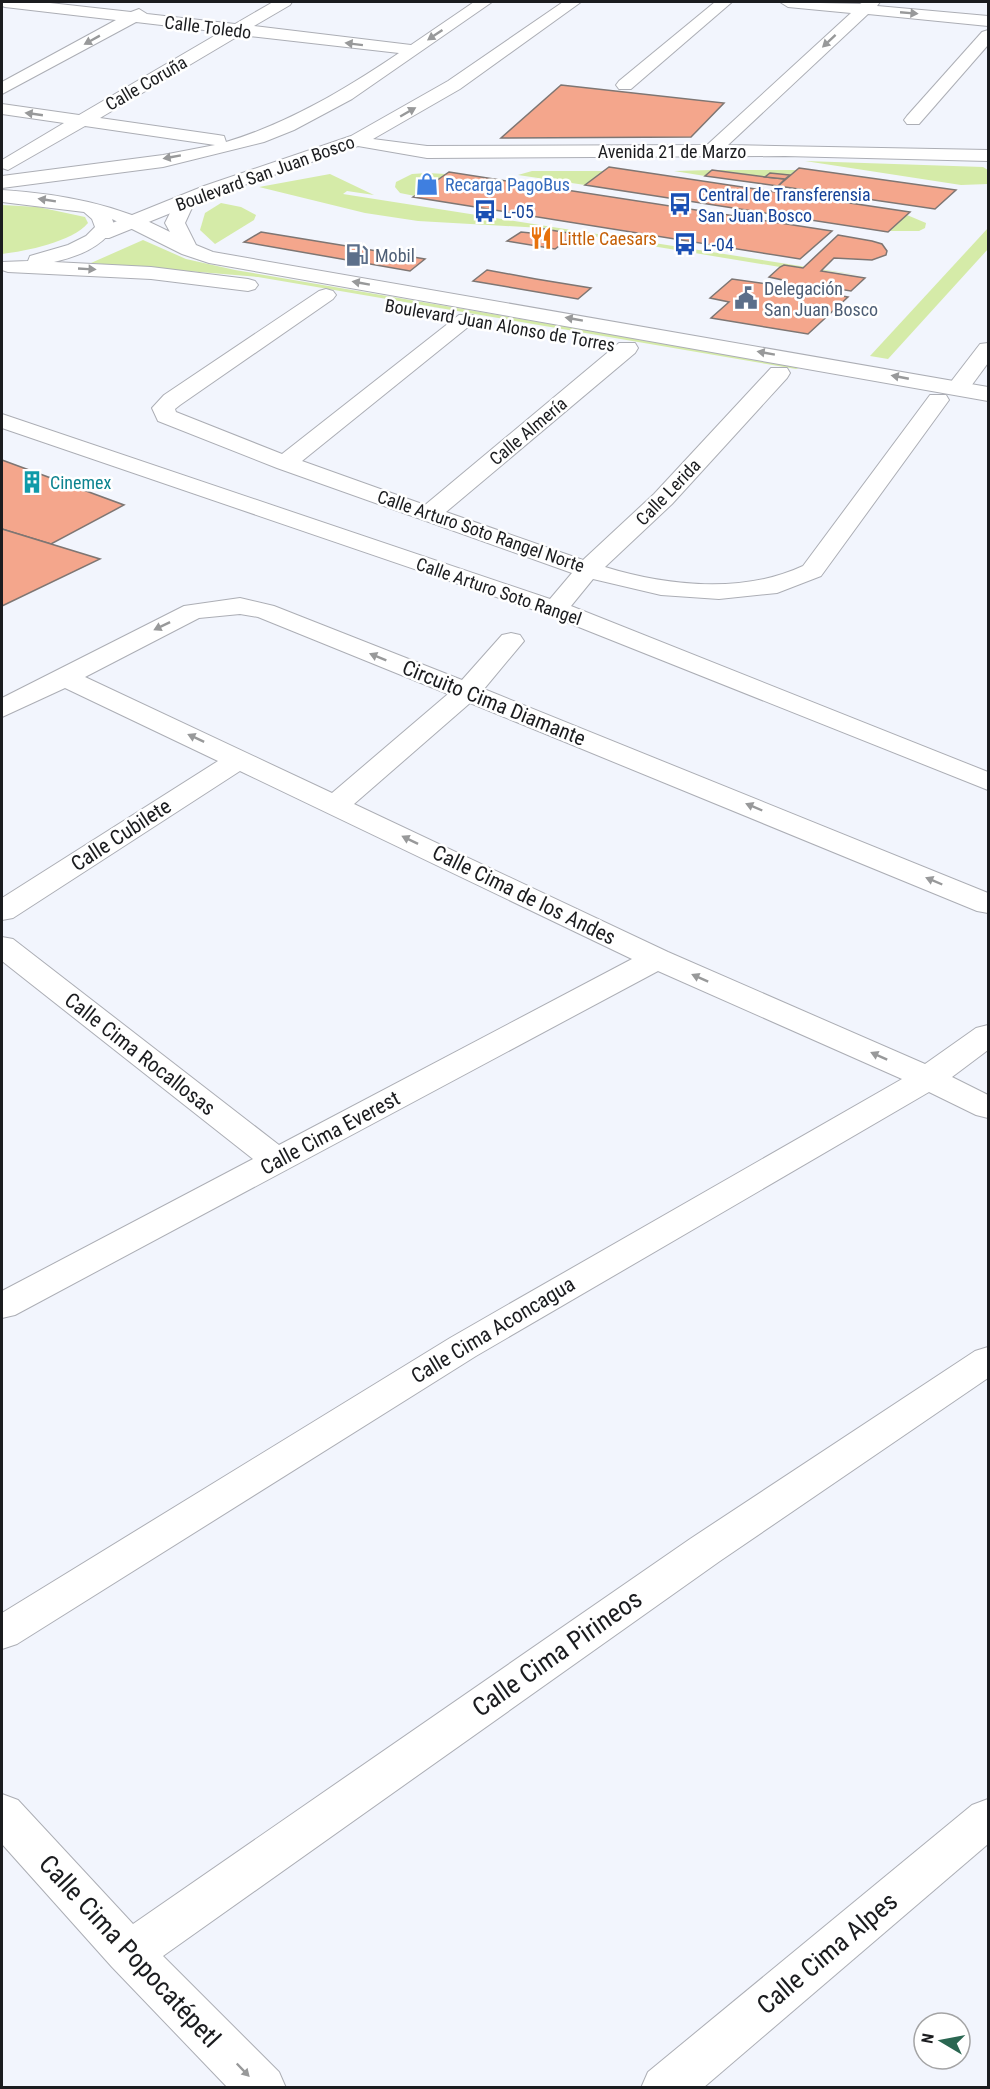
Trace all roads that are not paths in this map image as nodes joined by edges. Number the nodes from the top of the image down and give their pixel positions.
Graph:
1 (5, 2) edge
2 (161, 2) edge
3 (284, 2) edge
4 (483, 2) edge
5 (573, 2) edge
6 (724, 2) edge
7 (788, 2) edge
8 (25, 3) edge
9 (868, 5) edge
10 (2, 15) edge
11 (133, 17) junction
12 (988, 21) edge
13 (237, 30) junction
14 (988, 35) edge
15 (412, 50) junction
16 (625, 85) dead end
17 (2, 89) edge
18 (2, 109) edge
19 (82, 120) junction
20 (913, 120) dead end
21 (357, 140) junction
22 (237, 143) junction
23 (711, 150) junction
24 (427, 152) junction
25 (318, 155) junction
26 (988, 156) edge
27 (8, 164) dead end
28 (2, 182) edge
29 (2, 196) edge
30 (185, 201) junction
31 (92, 210) junction
32 (137, 222) junction
33 (102, 234) junction
34 (189, 250) junction
35 (5, 266) edge
36 (326, 295) junction
37 (466, 319) junction
38 (627, 348) junction
39 (988, 349) edge
40 (779, 373) junction
41 (948, 394) junction
42 (988, 394) edge
43 (988, 409) edge
44 (2, 421) edge
45 (285, 463) junction
46 (429, 513) junction
47 (588, 569) junction
48 (555, 609) junction
49 (511, 641) dead end
50 (62, 676) junction
51 (466, 692) junction
52 (2, 709) edge
53 (240, 759) junction
54 (988, 782) edge
55 (337, 804) junction
56 (988, 904) edge
57 (2, 911) edge
58 (2, 946) edge
59 (657, 959) junction
60 (988, 1035) edge
61 (928, 1077) junction
62 (988, 1108) edge
63 (278, 1161) junction
64 (2, 1306) edge
65 (988, 1360) edge
66 (2, 1633) edge
67 (2, 1813) edge
68 (988, 1818) edge
69 (129, 1953) junction
70 (261, 2088) edge
71 (666, 2088) edge

1 - 8 street, Calle Toledo
2 - 11 street
3 - 13 street, Calle Coruña
4 -> 15 street, Boulevard San Juan Bosco
21 -> 5 street, Boulevard San Juan Bosco
6 - 16 street
7 - 9 street
8 - 10 street
8 - 11 street, Calle Toledo
9 -> 12 street
9 -> 23 street
11 - 13 street, Calle Toledo
11 -> 17 street
15 -> 13 street, Calle Toledo
13 - 19 street, Calle Coruña
14 - 20 street
15 - 22 street, Boulevard San Juan Bosco
19 -> 18 street
19 - 22 street
19 - 27 street, Calle Coruña
21 - 24 street, Avenida 21 de Marzo
21 - 25 street, Boulevard San Juan Bosco
22 -> 28 street, Boulevard San Juan Bosco
23 - 24 street, Avenida 21 de Marzo
23 - 26 street, Avenida 21 de Marzo
24 - 25 street
25 - 30 street, Boulevard San Juan Bosco
31 -> 29 street, Boulevard Juan Alonso de Torres
30 - 32 street, Boulevard San Juan Bosco
30 - 34 street
31 - 32 street, Boulevard Juan Alonso de Torres
31 - 33 street
32 - 33 street, Boulevard San Juan Bosco
32 - 34 street, Boulevard Juan Alonso de Torres
33 - 35 street, Boulevard San Juan Bosco
41 -> 34 street, Boulevard Juan Alonso de Torres
35 -> 36 street, Boulevard Juan Alonso de Torres
36 - 37 street, Boulevard Juan Alonso de Torres
36 - 45 street, Calle Arturo Soto Rangel Norte
37 - 38 street, Boulevard Juan Alonso de Torres
37 - 45 street
38 - 40 street, Boulevard Juan Alonso de Torres
38 - 46 street, Calle Almería
39 - 41 street
40 - 41 street, Boulevard Juan Alonso de Torres
40 - 47 street, Calle Lerida
41 - 42 street, Boulevard Juan Alonso de Torres
41 - 43 street, Boulevard Juan Alonso de Torres
41 - 47 street, Calle Arturo Soto Rangel Norte
44 - 48 street, Calle Arturo Soto Rangel
45 - 46 street, Calle Arturo Soto Rangel Norte
46 - 47 street, Calle Arturo Soto Rangel Norte
47 - 48 street, Calle Lerida
48 - 54 street, Calle Arturo Soto Rangel
49 - 51 street
51 -> 50 street, Circuito Cima Diamante
50 - 52 street, Circuito Cima Diamante
53 -> 50 street, Calle Cima de los Andes
51 - 55 street
56 -> 51 street, Circuito Cima Diamante
53 - 55 street, Calle Cima de los Andes
53 - 57 street, Calle Cubilete
59 -> 55 street, Calle Cima de los Andes
58 - 63 street, Calle Cima Rocallosas
61 -> 59 street, Calle Cima de los Andes
59 - 63 street, Calle Cima Everest
60 - 61 street, Calle Cima Aconcagua
61 - 62 street, Calle Cima de los Andes
61 - 66 street, Calle Cima Aconcagua
63 - 64 street, Calle Cima Everest
65 - 69 street, Calle Cima Pirineos
67 - 69 street, Calle Cima Popocatépetl
68 - 71 street, Calle Cima Alpes
69 -> 70 street, Calle Cima Popocatépetl

